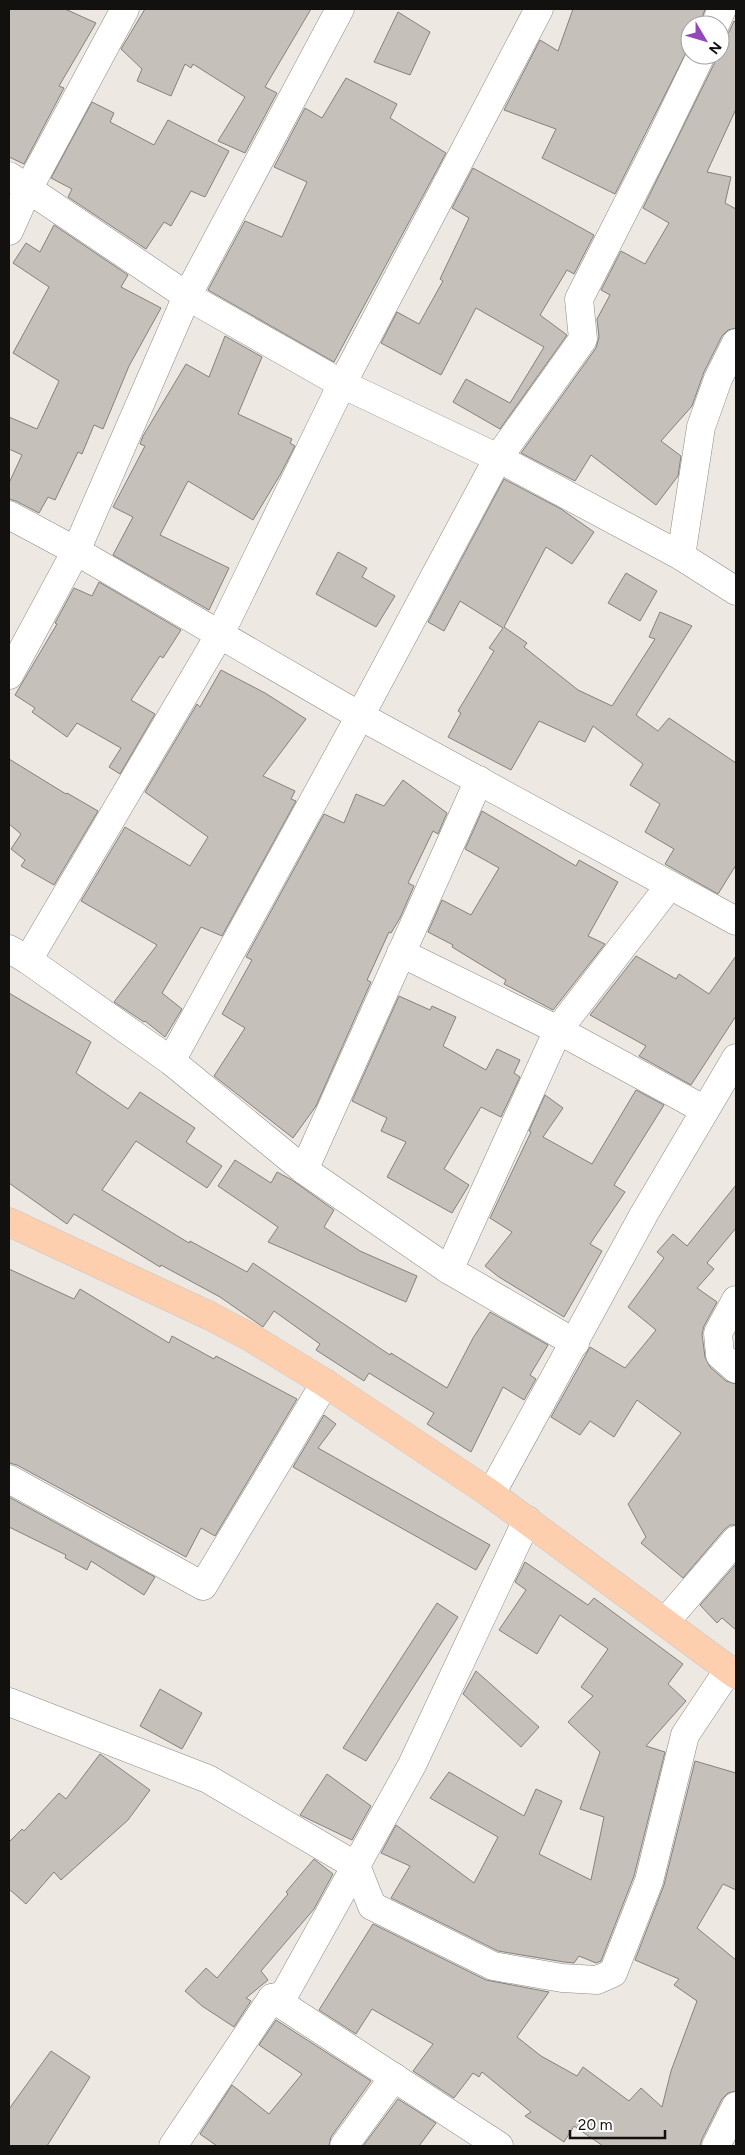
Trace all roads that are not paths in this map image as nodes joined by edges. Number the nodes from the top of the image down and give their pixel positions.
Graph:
1 (125, 9) edge
2 (340, 9) edge
3 (539, 9) edge
4 (696, 65) edge
5 (18, 182) edge
6 (9, 231) edge
7 (187, 296) junction
8 (736, 343) edge
9 (342, 384) junction
10 (498, 458) junction
11 (9, 515) edge
12 (76, 551) junction
13 (681, 556) junction
14 (736, 591) edge
15 (220, 634) junction
16 (9, 675) edge
17 (360, 716) junction
18 (479, 780) junction
19 (670, 885) junction
20 (736, 921) edge
21 (400, 953) junction
22 (18, 954) edge
23 (558, 1030) junction
24 (736, 1058) edge
25 (171, 1061) junction
26 (705, 1110) junction
27 (304, 1170) junction
28 (9, 1222) edge
29 (450, 1270) junction
30 (736, 1300) edge
31 (575, 1343) junction
32 (736, 1369) edge
33 (325, 1383) junction
34 (9, 1479) edge
35 (490, 1494) junction
36 (527, 1520) junction
37 (736, 1540) edge
38 (665, 1622) junction
39 (732, 1672) edge
40 (9, 1702) edge
41 (356, 1866) junction
42 (272, 1998) junction
43 (394, 2077) junction
44 (736, 2106) edge
45 (173, 2146) edge
46 (344, 2146) edge
47 (499, 2146) edge
48 (716, 2146) edge

1 - 5 street
2 - 7 street
3 - 9 street
4 - 10 street
5 - 6 street
5 - 7 street
7 - 9 street
7 - 12 street
8 - 13 street
9 - 10 street
9 - 15 street
10 - 13 street
10 - 17 street
11 - 12 street
12 - 15 street
12 - 16 street
13 - 14 street
15 - 17 street
15 - 22 street
17 - 18 street
17 - 25 street
18 - 19 street
18 - 21 street
19 - 20 street
19 - 23 street
21 - 23 street
21 - 27 street
22 - 25 street
23 - 26 street
23 - 29 street
24 - 26 street
25 - 27 street
26 - 31 street
27 - 29 street
28 - 33 main road
29 - 31 street
30 - 32 street
31 - 35 street
33 - 34 street
33 - 35 main road
35 - 36 main road
36 - 38 main road
36 - 41 street
37 - 38 street
38 - 39 main road
39 - 41 street
40 - 41 street
41 - 42 street
42 - 43 street
42 - 45 street
43 - 46 street
43 - 47 street
44 - 48 street

